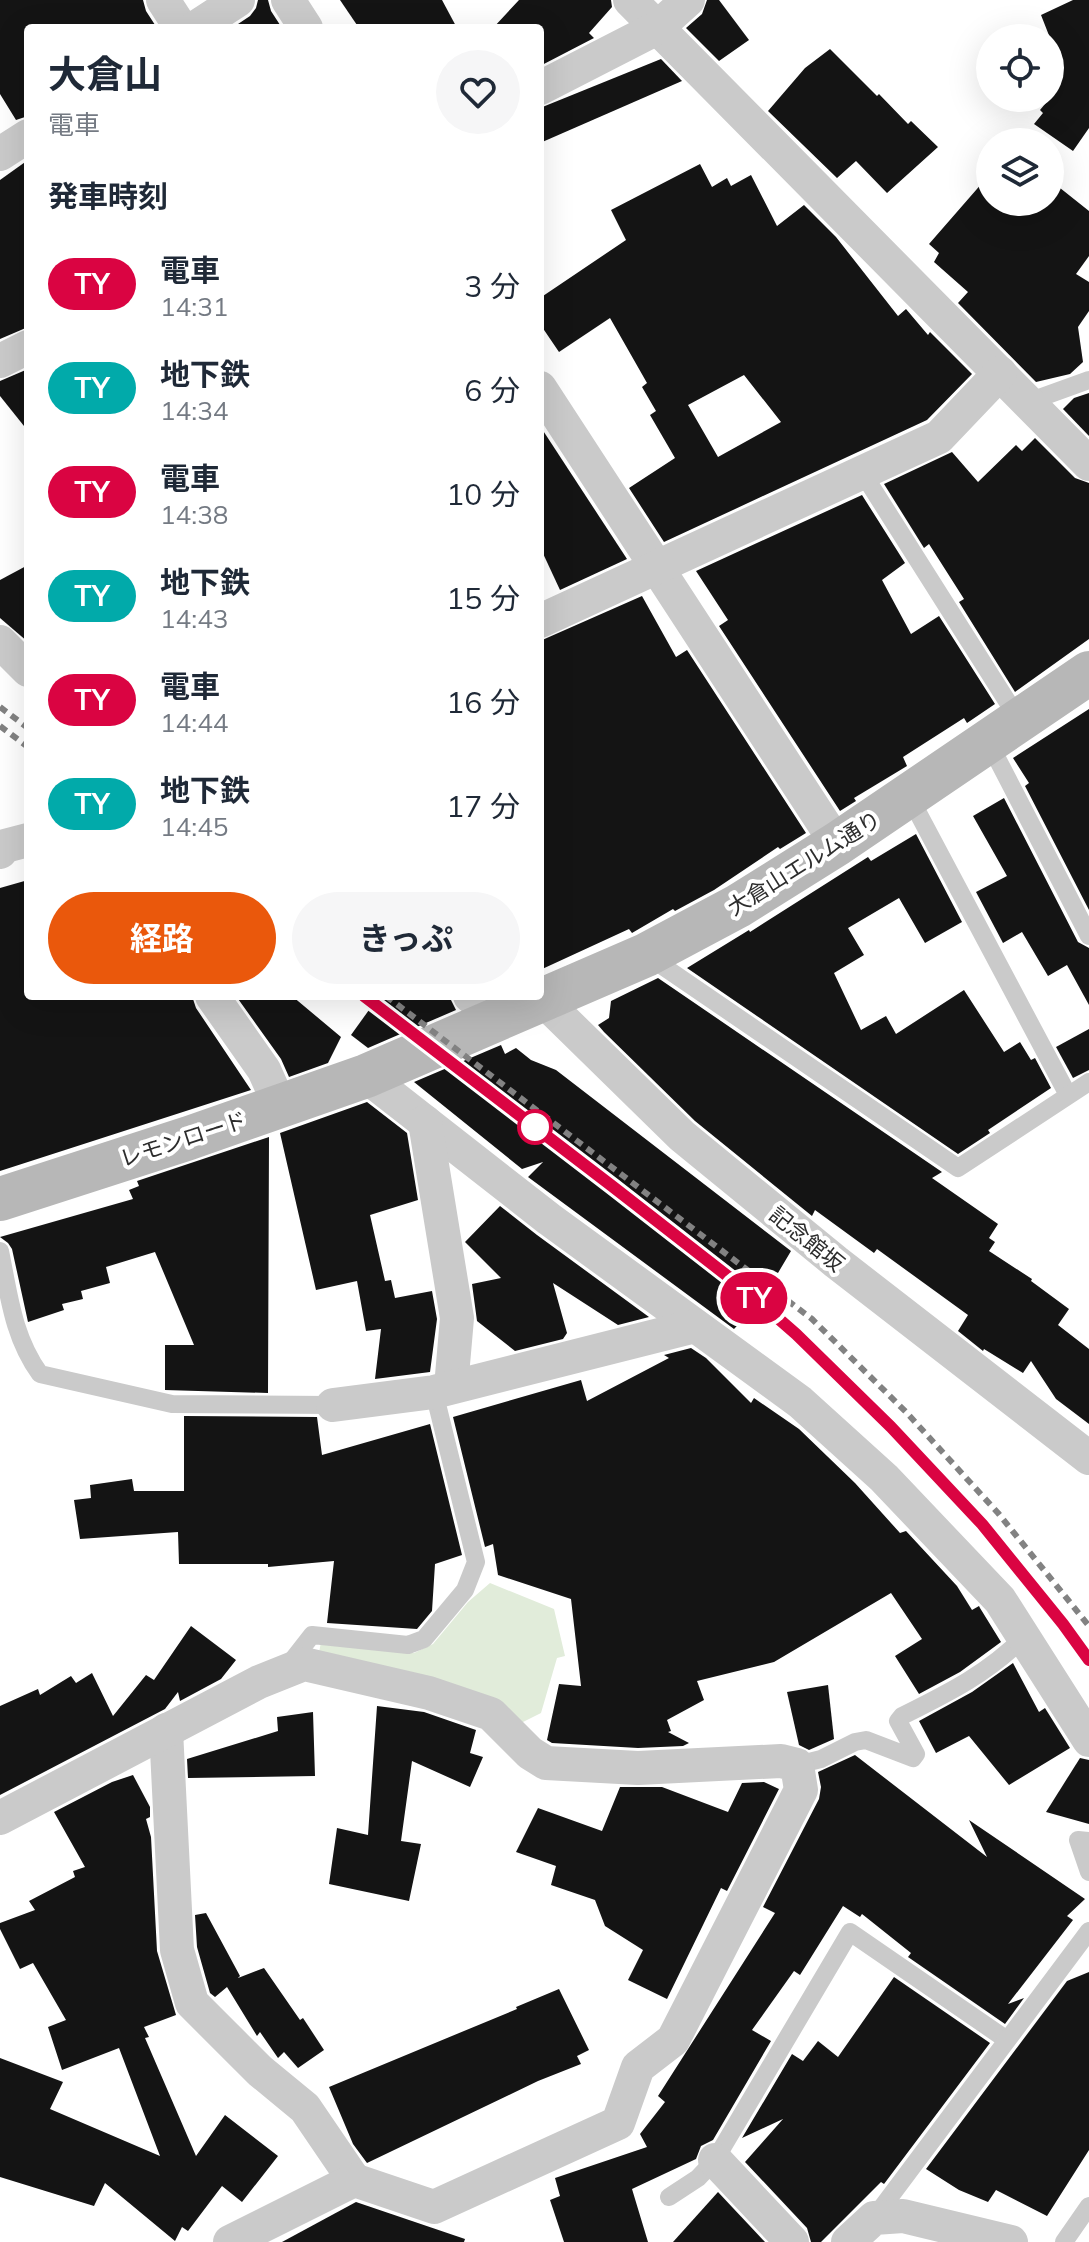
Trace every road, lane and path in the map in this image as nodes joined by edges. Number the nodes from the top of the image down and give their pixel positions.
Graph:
1 (163, 0) edge
2 (238, 0) edge
3 (288, 0) edge
4 (630, 0) edge
5 (688, 0) edge
6 (178, 24) edge
7 (201, 24) edge
8 (303, 24) edge
9 (657, 28) junction
10 (544, 86) edge
11 (24, 349) edge
12 (0, 361) edge
13 (1000, 373) junction
14 (1089, 380) edge
15 (544, 394) edge
16 (1028, 402) junction
17 (1089, 464) edge
18 (862, 472) junction
19 (656, 569) junction
20 (544, 619) edge
21 (0, 642) edge
22 (24, 666) edge
23 (1089, 673) edge
24 (1004, 731) junction
25 (909, 796) junction
26 (24, 841) edge
27 (837, 844) junction
28 (0, 852) edge
29 (1089, 936) edge
30 (646, 955) junction
31 (215, 1000) edge
32 (543, 1000) joint
33 (544, 1000) edge
34 (484, 1007) edge
35 (366, 1076) junction
36 (1089, 1082) edge
37 (1068, 1095) junction
38 (280, 1106) junction
39 (425, 1122) junction
40 (0, 1199) edge
41 (0, 1251) edge
42 (695, 1326) junction
43 (442, 1389) junction
44 (333, 1405) joint
45 (1089, 1458) edge
46 (1024, 1637) junction
47 (283, 1672) junction
48 (166, 1730) junction
49 (1089, 1740) edge
50 (797, 1765) junction
51 (0, 1818) edge
52 (1089, 1841) edge
53 (1089, 1872) edge
54 (1089, 1931) edge
55 (1007, 2040) junction
56 (715, 2160) junction
57 (354, 2180) junction
58 (669, 2197) dead end
59 (1089, 2206) edge
60 (874, 2218) junction
61 (230, 2242) edge
62 (792, 2242) edge
63 (848, 2242) edge
64 (1011, 2242) edge
65 (1064, 2242) edge

1 - 6 street
2 - 7 street
3 - 8 street
4 - 9 street
5 - 9 street
9 - 10 street
9 - 13 street
11 - 12 street
13 - 16 street
13 - 18 street
14 - 16 lane
15 - 19 street
16 - 17 street
18 - 19 street
18 - 24 lane
19 - 20 street
19 - 27 street
21 - 22 street
23 - 24 street, 大倉山エルム通り
24 - 25 street, 大倉山エルム通り
24 - 29 lane
25 - 27 street, 大倉山エルム通り
25 - 37 lane
26 - 28 street
27 - 30 street, 大倉山エルム通り
30 - 33 street, 大倉山エルム通り
30 - 37 lane
31 - 38 street
32 - 34 street, 大倉山エルム通り
32 - 45 street, 記念館坂
34 - 35 street, 大倉山エルム通り
35 - 38 street, レモンロード
35 - 39 street
36 - 37 lane
38 - 40 street, レモンロード
39 - 42 street
39 - 43 street
41 - 44 lane
42 - 43 street
42 - 46 street
43 - 44 street
43 - 47 lane
46 - 49 street
46 - 50 lane
47 - 48 street
47 - 50 street
48 - 51 street
48 - 57 street
50 - 57 street
52 - 53 lane
54 - 55 lane
55 - 56 lane
55 - 60 lane
56 - 58 lane
56 - 62 street
57 - 61 street
59 - 65 lane
60 - 63 street
60 - 64 street

